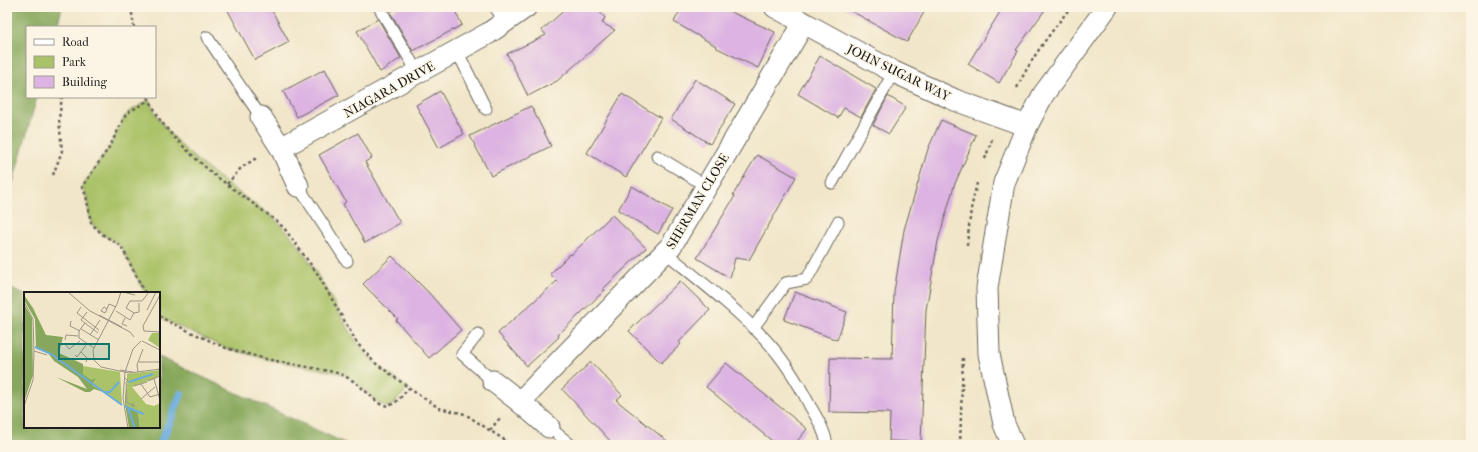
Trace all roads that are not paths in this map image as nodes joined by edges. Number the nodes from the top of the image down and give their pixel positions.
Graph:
1 (379, 7) edge
2 (526, 7) edge
3 (775, 7) edge
4 (1107, 7) edge
5 (500, 15) edge
6 (804, 23) junction
7 (207, 37) dead end
8 (457, 51) junction
9 (894, 72) junction
10 (418, 73) junction
11 (486, 110) dead end
12 (261, 117) joint
13 (1027, 126) junction
14 (280, 147) junction
15 (657, 156) dead end
16 (832, 183) dead end
17 (298, 186) joint
18 (706, 186) junction
19 (838, 222) dead end
20 (666, 252) junction
21 (347, 261) dead end
22 (753, 328) junction
23 (478, 334) dead end
24 (493, 381) joint
25 (520, 402) junction
26 (549, 427) joint
27 (571, 445) edge
28 (827, 445) edge
29 (1013, 445) edge

1 - 10 lane
2 - 5 street, NIAGARA DRIVE
3 - 6 street, JOHN SUGAR WAY
4 - 13 street
5 - 8 street, NIAGARA DRIVE
6 - 9 street, JOHN SUGAR WAY
6 - 18 street, SHERMAN CLOSE
7 - 12 lane
8 - 10 street, NIAGARA DRIVE
8 - 11 lane
9 - 13 street, JOHN SUGAR WAY
9 - 16 lane
10 - 14 street, NIAGARA DRIVE
12 - 14 street
13 - 29 street
14 - 17 street
15 - 18 lane
17 - 21 lane
18 - 20 street, SHERMAN CLOSE
19 - 22 lane
20 - 22 lane
20 - 25 street, SHERMAN CLOSE
22 - 28 lane
23 - 24 lane
24 - 25 street
25 - 26 street
26 - 27 lane

